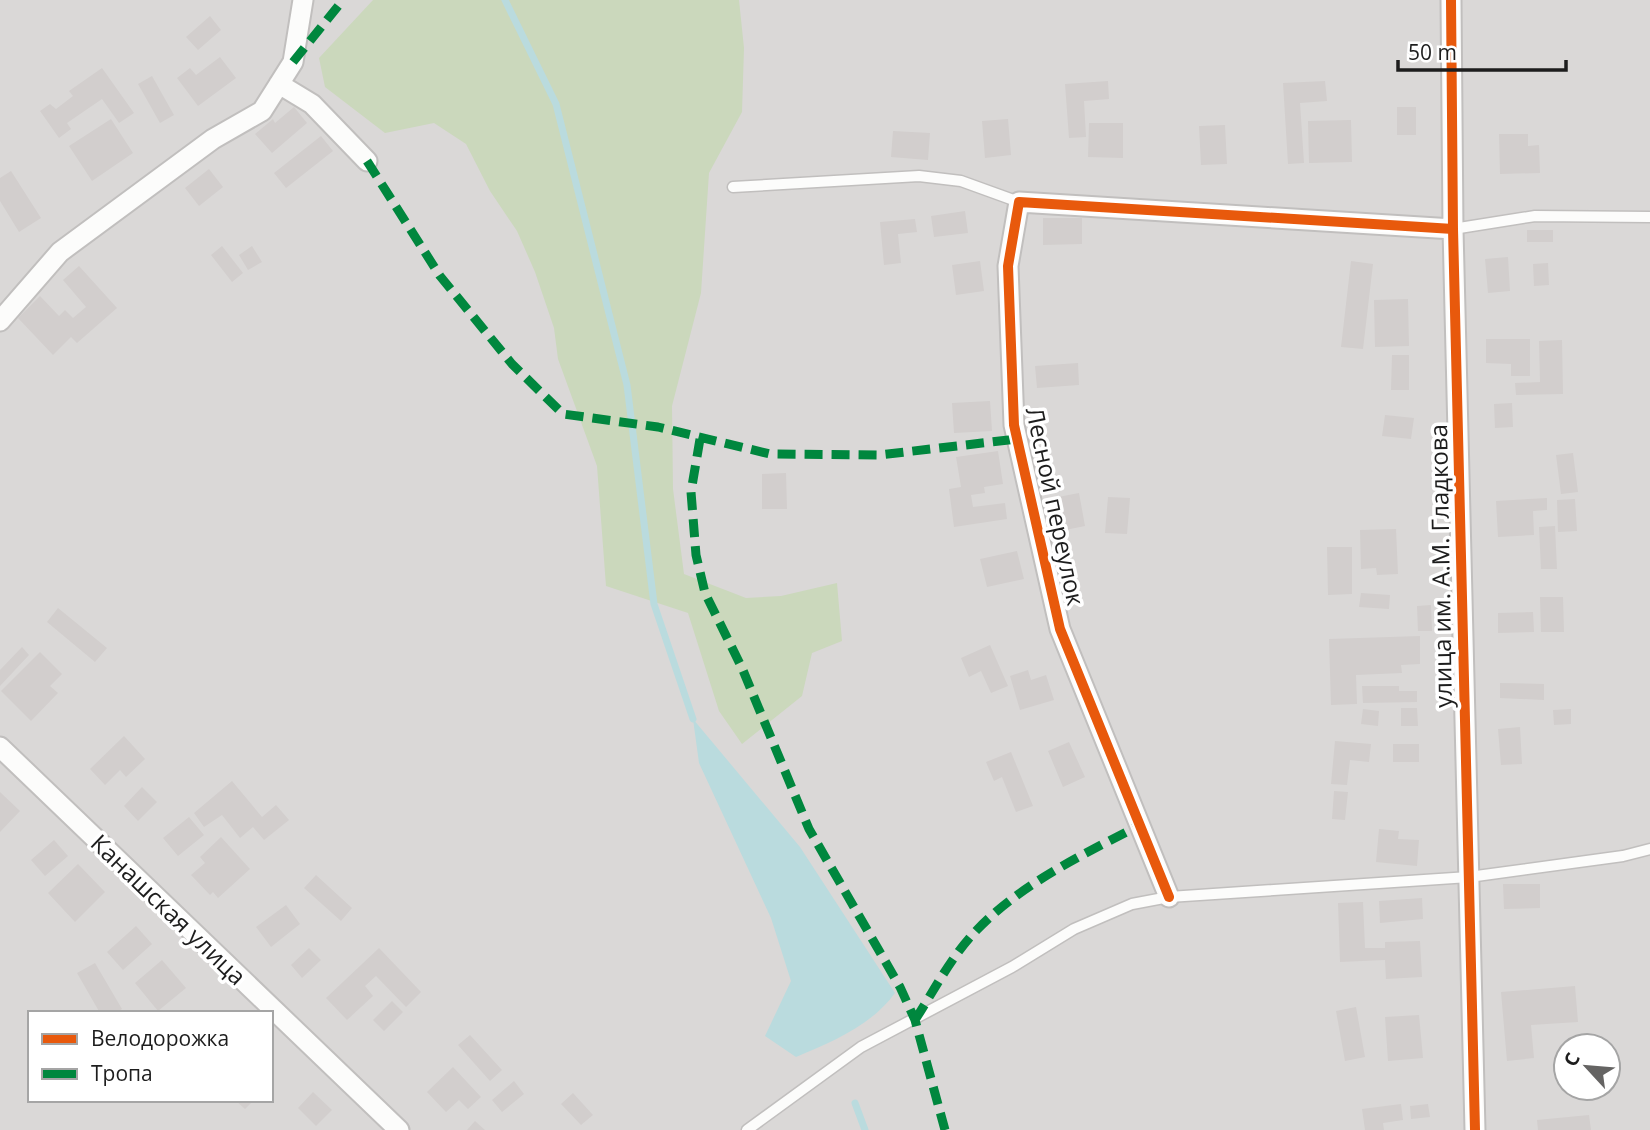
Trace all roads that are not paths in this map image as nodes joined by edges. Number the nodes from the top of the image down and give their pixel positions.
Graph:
1 (303, 0) edge
2 (1451, 0) edge
3 (279, 83) junction
4 (368, 161) dead end
5 (733, 187) dead end
6 (1019, 202) junction
7 (1650, 217) edge
8 (1453, 229) junction
9 (0, 321) edge
10 (0, 747) edge
11 (1650, 849) edge
12 (1469, 877) junction
13 (1169, 897) junction
14 (399, 1130) edge
15 (747, 1130) edge
16 (1475, 1130) edge

1 - 3 street
2 - 8 street, улица им. А.М. Гладкова
3 - 4 street
3 - 9 street
5 - 6 lane
6 - 8 street
6 - 13 street, Лесной переулок
7 - 8 lane
8 - 12 street, улица им. А.М. Гладкова
10 - 14 street, Канашская улица
11 - 12 lane
12 - 13 lane
12 - 16 street, улица им. А.М. Гладкова
13 - 15 lane

